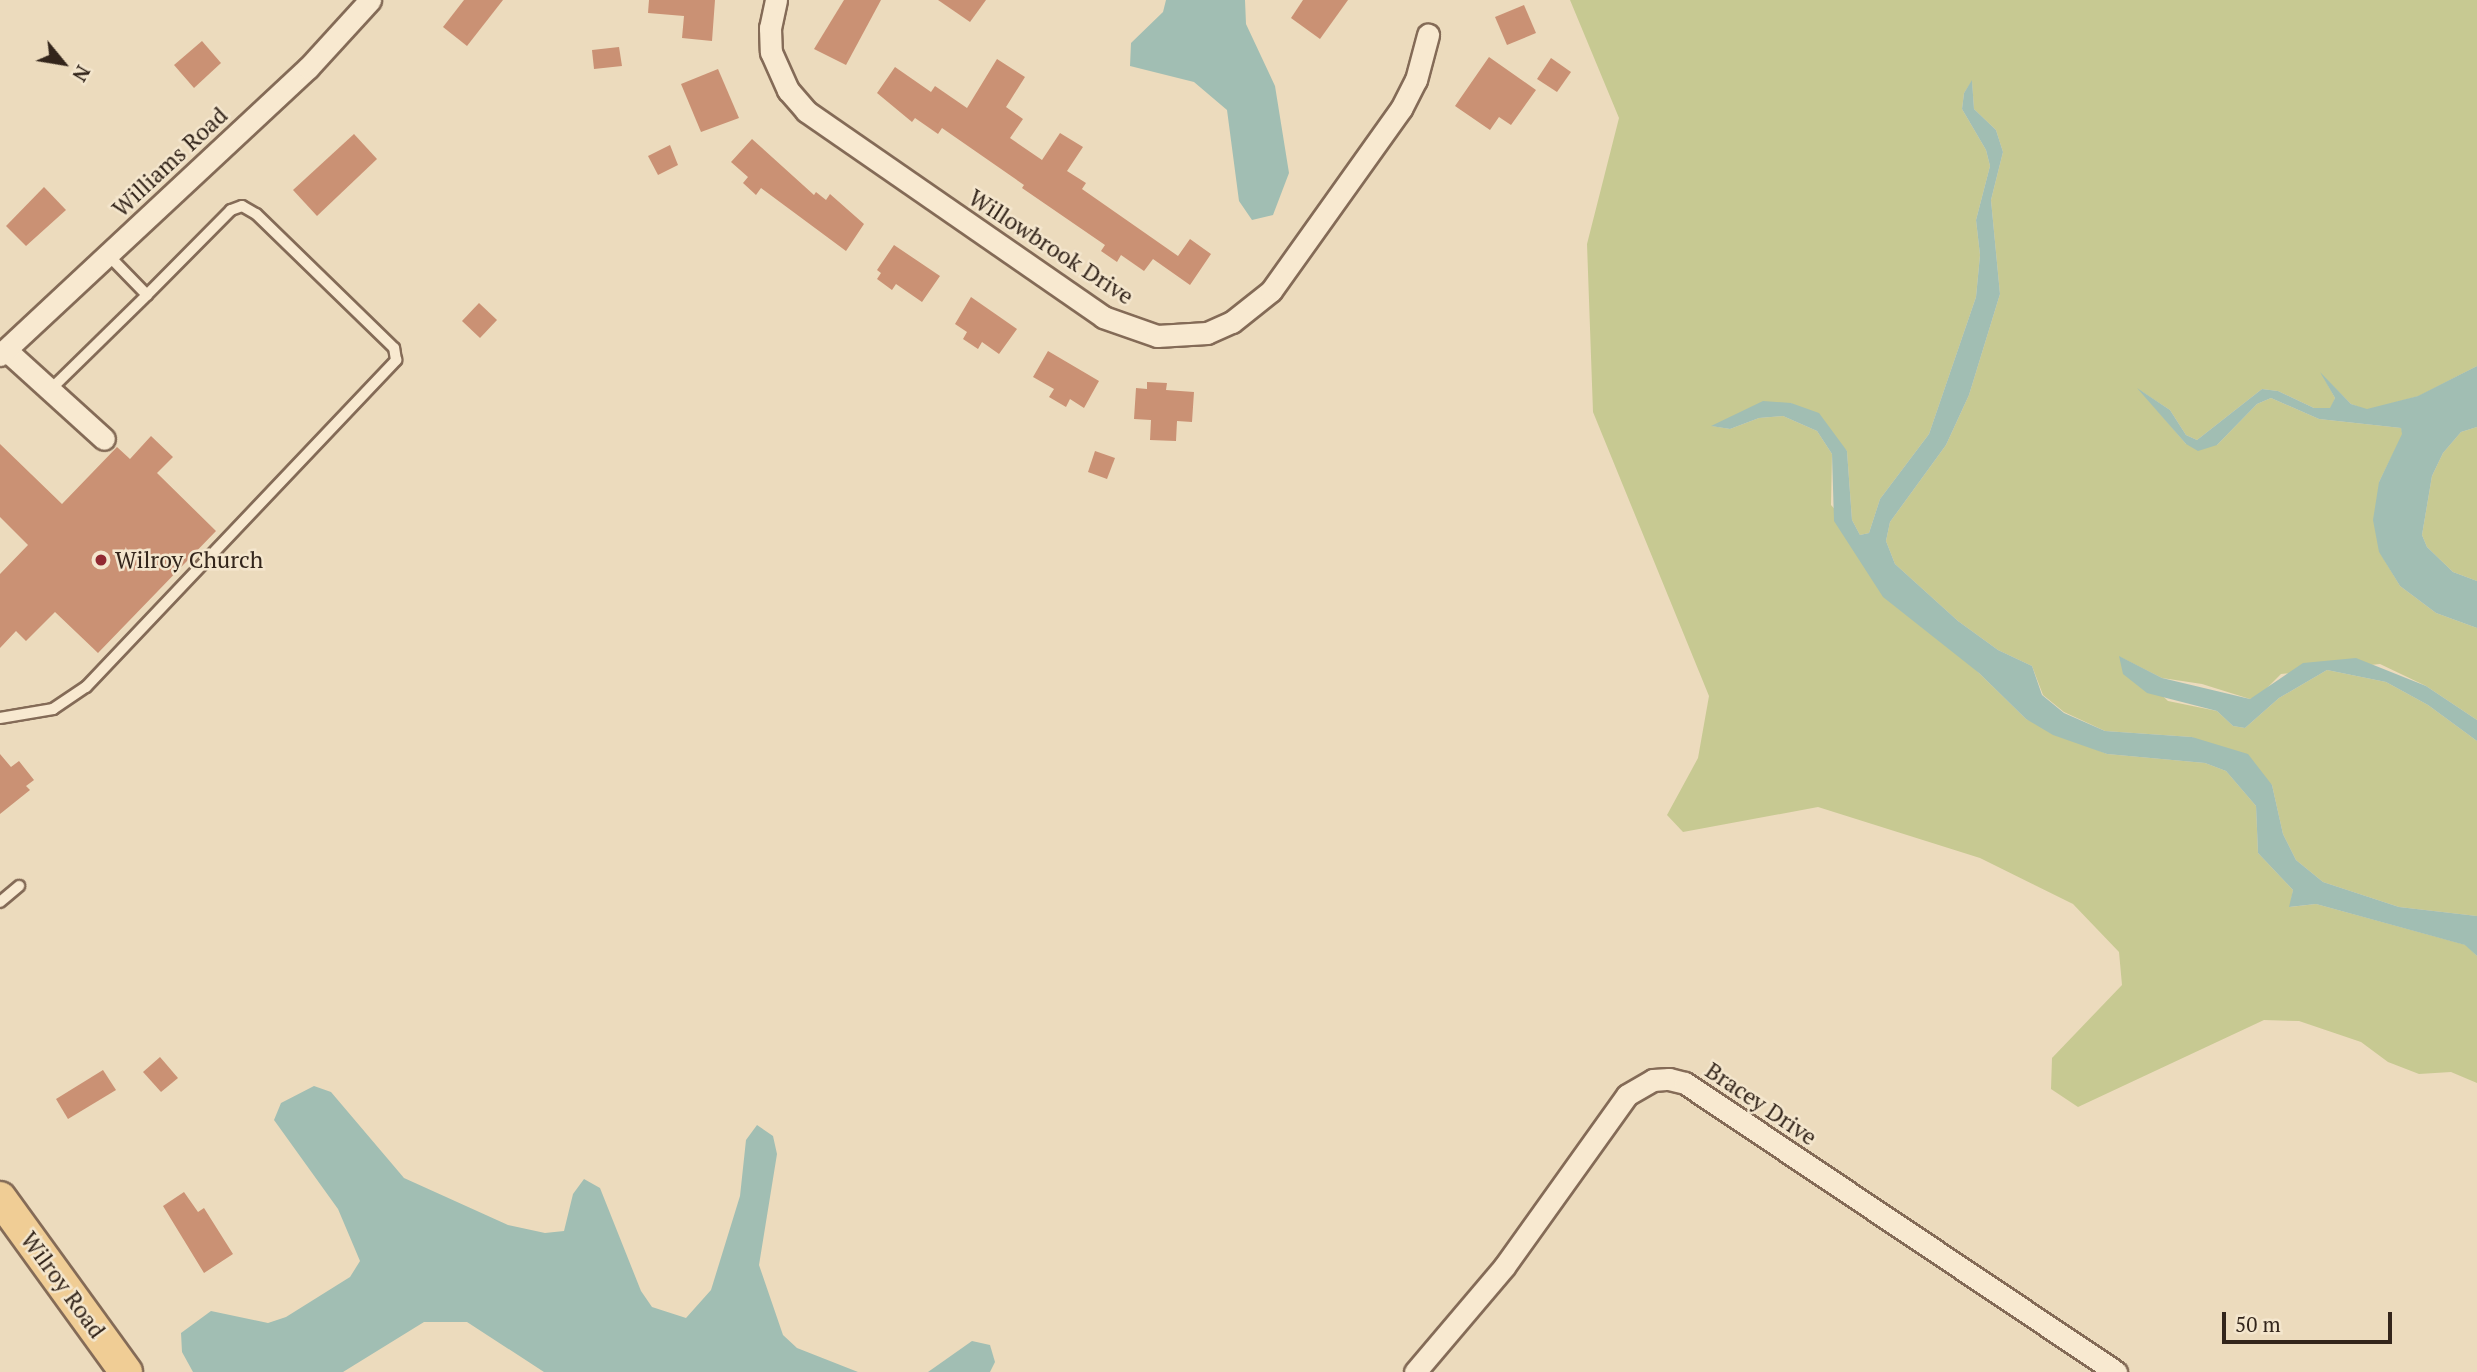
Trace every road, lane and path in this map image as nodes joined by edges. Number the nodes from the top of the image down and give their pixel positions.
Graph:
1 (370, 0) edge
2 (776, 0) edge
3 (1428, 35) dead end
4 (109, 256) junction
5 (147, 295) junction
6 (3, 353) edge
7 (51, 389) junction
8 (104, 439) dead end
9 (0, 718) edge
10 (19, 886) dead end
11 (0, 902) edge
12 (0, 1198) edge
13 (126, 1372) edge
14 (1415, 1372) edge
15 (2116, 1372) edge

1 - 4 street, Williams Road
2 - 3 street, Willowbrook Drive
4 - 5 lane
4 - 6 street, Williams Road
5 - 7 lane
5 - 9 lane
6 - 7 street
7 - 8 street
10 - 11 lane
12 - 13 main road, Wilroy Road
14 - 15 street, Bracey Drive

